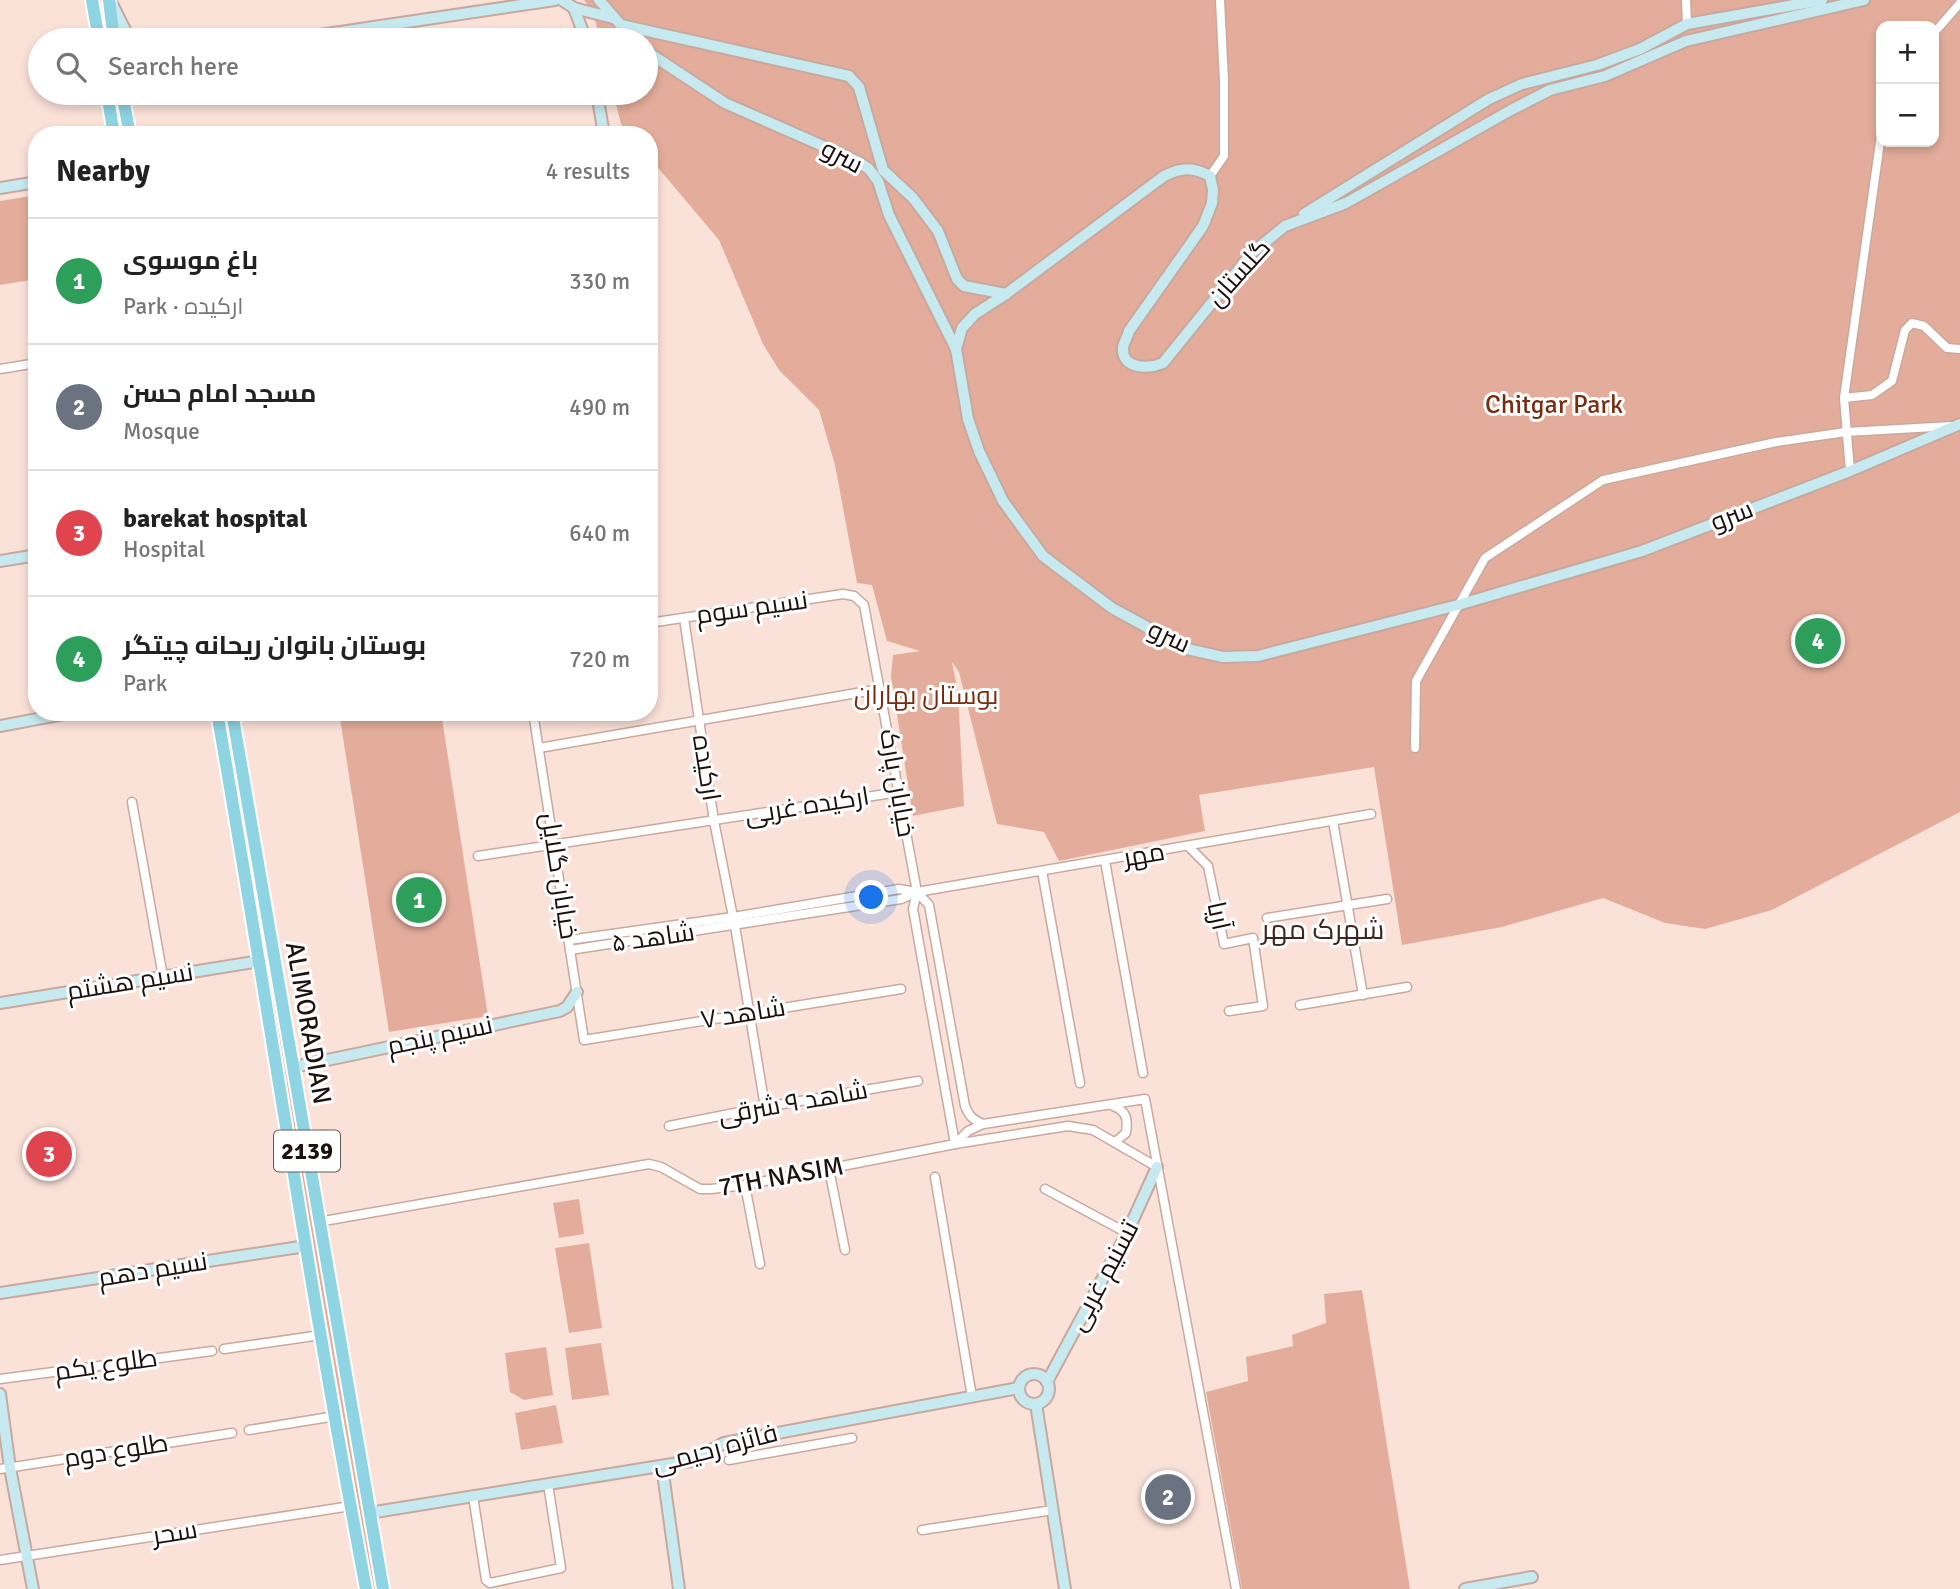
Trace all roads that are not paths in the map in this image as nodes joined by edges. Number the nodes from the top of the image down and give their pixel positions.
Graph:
1 (92, 0) edge
2 (109, 0) edge
3 (555, 0) edge
4 (562, 0) edge
5 (599, 0) edge
6 (1220, 0) edge
7 (1686, 0) edge
8 (1822, 0) edge
9 (1864, 0) edge
10 (1960, 3) edge
11 (574, 8) junction
12 (617, 22) junction
13 (1686, 24) junction
14 (1939, 27) edge
15 (97, 28) edge
16 (112, 28) edge
17 (124, 28) edge
18 (376, 28) edge
19 (582, 28) edge
20 (620, 28) edge
21 (643, 28) edge
22 (658, 32) edge
23 (658, 59) edge
24 (109, 105) edge
25 (124, 105) edge
26 (599, 105) edge
27 (112, 126) edge
28 (128, 126) edge
29 (602, 126) edge
30 (1879, 147) edge
31 (1210, 176) junction
32 (28, 183) edge
33 (0, 188) edge
34 (1285, 226) junction
35 (1006, 294) junction
36 (956, 349) junction
37 (1960, 349) edge
38 (28, 364) edge
39 (0, 369) edge
40 (1844, 398) junction
41 (1959, 424) edge
42 (1846, 432) junction
43 (1850, 471) junction
44 (28, 556) edge
45 (0, 561) edge
46 (854, 596) joint
47 (1458, 605) junction
48 (684, 618) junction
49 (658, 622) edge
50 (880, 689) junction
51 (28, 721) edge
52 (217, 721) edge
53 (234, 721) edge
54 (534, 721) edge
55 (699, 721) junction
56 (0, 726) edge
57 (539, 748) junction
58 (1415, 748) dead end
59 (899, 792) junction
60 (132, 802) dead end
61 (1371, 814) dead end
62 (715, 821) junction
63 (1334, 821) junction
64 (554, 845) junction
65 (1189, 847) junction
66 (478, 856) dead end
67 (1105, 862) junction
68 (1042, 872) junction
69 (917, 892) junction
70 (1387, 899) dead end
71 (1348, 905) junction
72 (733, 917) junction
73 (1267, 918) dead end
74 (735, 926) junction
75 (569, 940) junction
76 (570, 950) junction
77 (260, 961) junction
78 (163, 977) junction
79 (1407, 987) dead end
80 (901, 989) dead end
81 (577, 992) junction
82 (1363, 995) junction
83 (0, 1003) edge
84 (1300, 1005) dead end
85 (1229, 1011) dead end
86 (750, 1013) junction
87 (584, 1040) joint
88 (294, 1067) junction
89 (1143, 1073) dead end
90 (918, 1082) dead end
91 (1080, 1083) dead end
92 (1111, 1105) junction
93 (765, 1107) junction
94 (983, 1124) junction
95 (669, 1126) dead end
96 (1115, 1142) junction
97 (955, 1144) junction
98 (1157, 1167) junction
99 (829, 1169) junction
100 (935, 1177) dead end
101 (745, 1185) junction
102 (1045, 1189) dead end
103 (318, 1222) junction
104 (1127, 1233) junction
105 (306, 1246) junction
106 (845, 1250) dead end
107 (760, 1264) dead end
108 (0, 1293) edge
109 (321, 1335) junction
110 (224, 1349) dead end
111 (212, 1351) dead end
112 (0, 1379) edge
113 (1047, 1382) junction
114 (1019, 1388) junction
115 (0, 1394) edge
116 (972, 1397) junction
117 (1036, 1404) junction
118 (336, 1416) junction
119 (249, 1430) dead end
120 (232, 1433) dead end
121 (765, 1434) junction
122 (852, 1438) dead end
123 (768, 1453) junction
124 (729, 1460) dead end
125 (662, 1466) junction
126 (5, 1469) edge
127 (548, 1484) junction
128 (473, 1496) junction
129 (351, 1506) junction
130 (1053, 1510) junction
131 (369, 1513) junction
132 (922, 1530) dead end
133 (27, 1556) junction
134 (0, 1560) edge
135 (1532, 1577) dead end
136 (33, 1589) edge
137 (366, 1589) edge
138 (383, 1589) edge
139 (680, 1589) edge
140 (1065, 1589) edge
141 (1236, 1589) edge
142 (1465, 1589) edge

1 - 15 main road
2 - 16 main road
2 - 17 street
3 - 18 street
4 - 11 street
5 - 12 street
6 - 31 street
7 - 13 street
8 - 13 street
9 - 34 street, گلستان
10 - 14 street
11 - 12 street
11 - 19 street
12 - 20 street
12 - 21 street
13 - 34 street
22 - 35 street
23 - 36 street, سرو
24 - 27 main road
25 - 28 main road
26 - 29 street
30 - 40 street
31 - 34 street, گلستان
31 - 35 street
32 - 33 street
35 - 36 street
36 - 47 street, سرو
37 - 40 street
38 - 39 street
40 - 42 street
41 - 42 street
41 - 43 street, سرو
42 - 43 street
42 - 47 street
43 - 47 street, سرو
44 - 45 street
46 - 48 street, نسیم سوم
46 - 50 street, خیابان پارک
47 - 58 street
48 - 49 street, نسیم سوم
48 - 55 street, ارکیده
50 - 55 street
50 - 59 street, خیابان پارک
51 - 56 street
52 - 77 main road, ALIMORADIAN / 2139
53 - 88 main road, ALIMORADIAN / 2139
54 - 57 street, خیابان گلایل
55 - 57 street
55 - 62 street, ارکیده
57 - 64 street, خیابان گلایل
59 - 62 street, ارکیده غربی
59 - 69 street, خیابان پارک
60 - 78 street
61 - 63 street, مهر
62 - 64 street, ارکیده غربی
62 - 72 street, ارکیده
63 - 65 street, مهر
63 - 71 street
64 - 66 street
64 - 75 street, خیابان گلایل
65 - 67 street, مهر
65 - 85 street, آریا
67 - 68 street, مهر
67 - 89 street
68 - 69 street, مهر
68 - 91 street
69 - 72 street, شاهد ۵
69 - 74 street, شاهد ۵
69 - 94 street, خیابان پارک
69 - 97 street, خیابان پارک
70 - 71 street
71 - 73 street
71 - 82 street
72 - 75 street, شاهد ۵
74 - 76 street, شاهد ۵
74 - 86 street
75 - 76 street, خیابان گلایل
76 - 81 street, خیابان گلایل
77 - 78 street, نسیم هشتم
77 - 105 main road, ALIMORADIAN / 2139
78 - 83 street, نسیم هشتم
79 - 82 street
80 - 86 street, شاهد ۷
81 - 87 street, خیابان گلایل
81 - 88 street, نسیم پنجم
82 - 84 street
86 - 87 street, شاهد ۷
86 - 93 street
88 - 103 main road, ALIMORADIAN / 2139
90 - 93 street, شاهد ۹ شرقی
92 - 94 street
92 - 96 street
92 - 98 street
93 - 95 street, شاهد ۹ شرقی
94 - 97 street
96 - 97 street, 7TH NASIM
96 - 98 street, 7TH NASIM
97 - 99 street, 7TH NASIM
98 - 104 street, تسنیم غربی
98 - 141 street
99 - 101 street, 7TH NASIM
99 - 106 street
100 - 116 street
101 - 103 street, 7TH NASIM
101 - 107 street
102 - 104 street
103 - 131 main road, ALIMORADIAN / 2139
104 - 113 street, تسنیم غربی
105 - 108 street, نسیم دهم
105 - 109 main road, ALIMORADIAN / 2139
109 - 110 street
109 - 118 main road, ALIMORADIAN / 2139
111 - 112 street, طلوع یکم
113 - 114 street
113 - 117 street
114 - 116 street, فائزه رحیمی
114 - 117 street
115 - 126 street
116 - 121 street, فائزه رحیمی
117 - 130 street
118 - 119 street
118 - 129 main road, ALIMORADIAN / 2139
120 - 126 street, طلوع دوم
121 - 123 street
121 - 125 street, فائزه رحیمی
122 - 123 street
123 - 124 street
125 - 127 street, فائزه رحیمی
125 - 139 street
126 - 133 street
127 - 128 street, فائزه رحیمی
127 - 128 street
128 - 131 street, فائزه رحیمی
129 - 133 street, سحر
129 - 137 main road, ALIMORADIAN / 2139
130 - 132 street
130 - 140 street
131 - 138 main road, ALIMORADIAN / 2139
133 - 134 street, سحر
133 - 136 street
135 - 142 street

